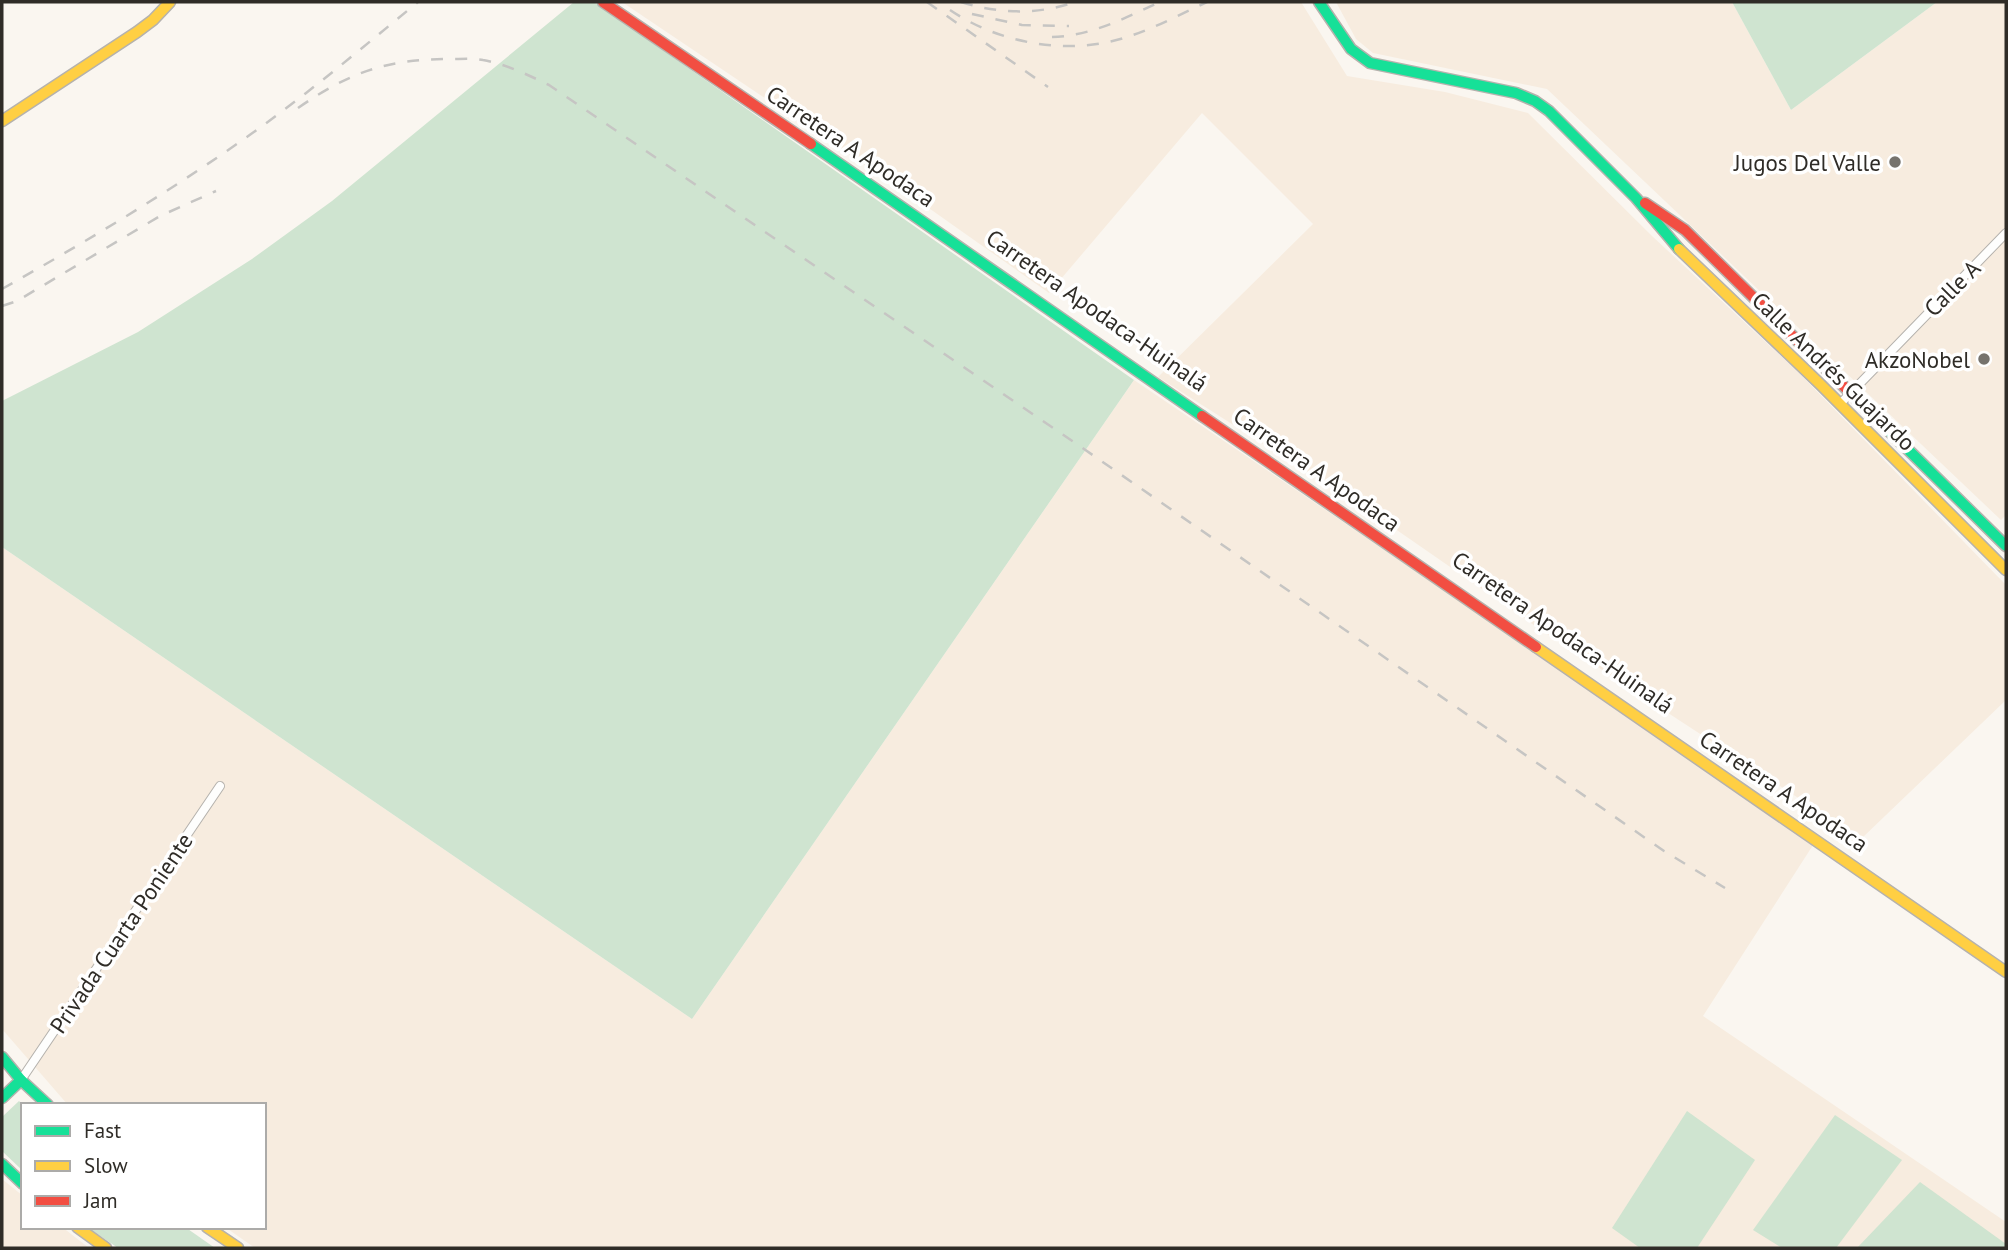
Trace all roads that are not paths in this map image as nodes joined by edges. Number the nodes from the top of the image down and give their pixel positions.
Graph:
1 (170, 2) edge
2 (603, 2) edge
3 (612, 2) edge
4 (1319, 2) edge
5 (2, 121) edge
6 (1636, 198) junction
7 (2006, 233) edge
8 (1851, 393) junction
9 (1840, 404) junction
10 (2006, 546) edge
11 (2006, 570) edge
12 (220, 786) dead end
13 (2006, 964) edge
14 (2006, 972) edge
15 (2, 1057) edge
16 (21, 1080) junction
17 (2, 1098) edge
18 (46, 1103) edge
19 (2, 1164) edge
20 (21, 1182) edge
21 (80, 1229) edge
22 (210, 1229) edge
23 (106, 1248) edge
24 (238, 1248) edge

1 - 5 main road
2 - 14 main road, Carretera A Apodaca
3 - 13 main road, Carretera Apodaca-Huinalá
4 - 6 main road, Calle Andrés Guajardo
6 - 8 main road, Calle Andrés Guajardo
6 - 9 main road, Calle Andrés Guajardo
7 - 8 street, Calle A
8 - 9 street, Calle A
8 - 10 main road, Calle Andrés Guajardo
9 - 11 main road, Calle Andrés Guajardo
12 - 16 street, Privada Cuarta Poniente
15 - 16 main road
16 - 17 main road
16 - 18 main road
19 - 20 main road
21 - 23 main road
22 - 24 main road

